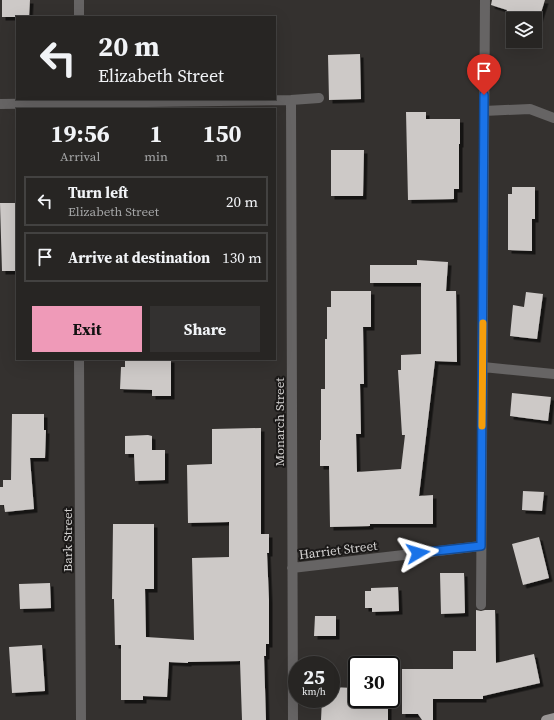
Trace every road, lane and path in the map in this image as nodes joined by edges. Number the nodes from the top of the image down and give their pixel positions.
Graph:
1 (79, 0) edge
2 (485, 0) edge
3 (79, 16) edge
4 (319, 98) dead end
5 (291, 100) junction
6 (0, 104) edge
7 (78, 104) edge
8 (484, 111) junction
9 (554, 118) edge
10 (79, 360) edge
11 (483, 367) junction
12 (554, 374) edge
13 (481, 546) junction
14 (292, 568) junction
15 (481, 606) dead end
16 (554, 718) edge
17 (81, 720) edge
18 (293, 720) edge
19 (546, 720) edge

1 - 3 street
2 - 8 street
4 - 5 street
5 - 7 street
5 - 14 street, Monarch Street
6 - 7 street
8 - 9 street
8 - 11 street
10 - 17 street, Bark Street
11 - 12 street
11 - 13 street
13 - 14 street, Harriet Street
13 - 15 street
14 - 18 street, Monarch Street
16 - 19 main road

